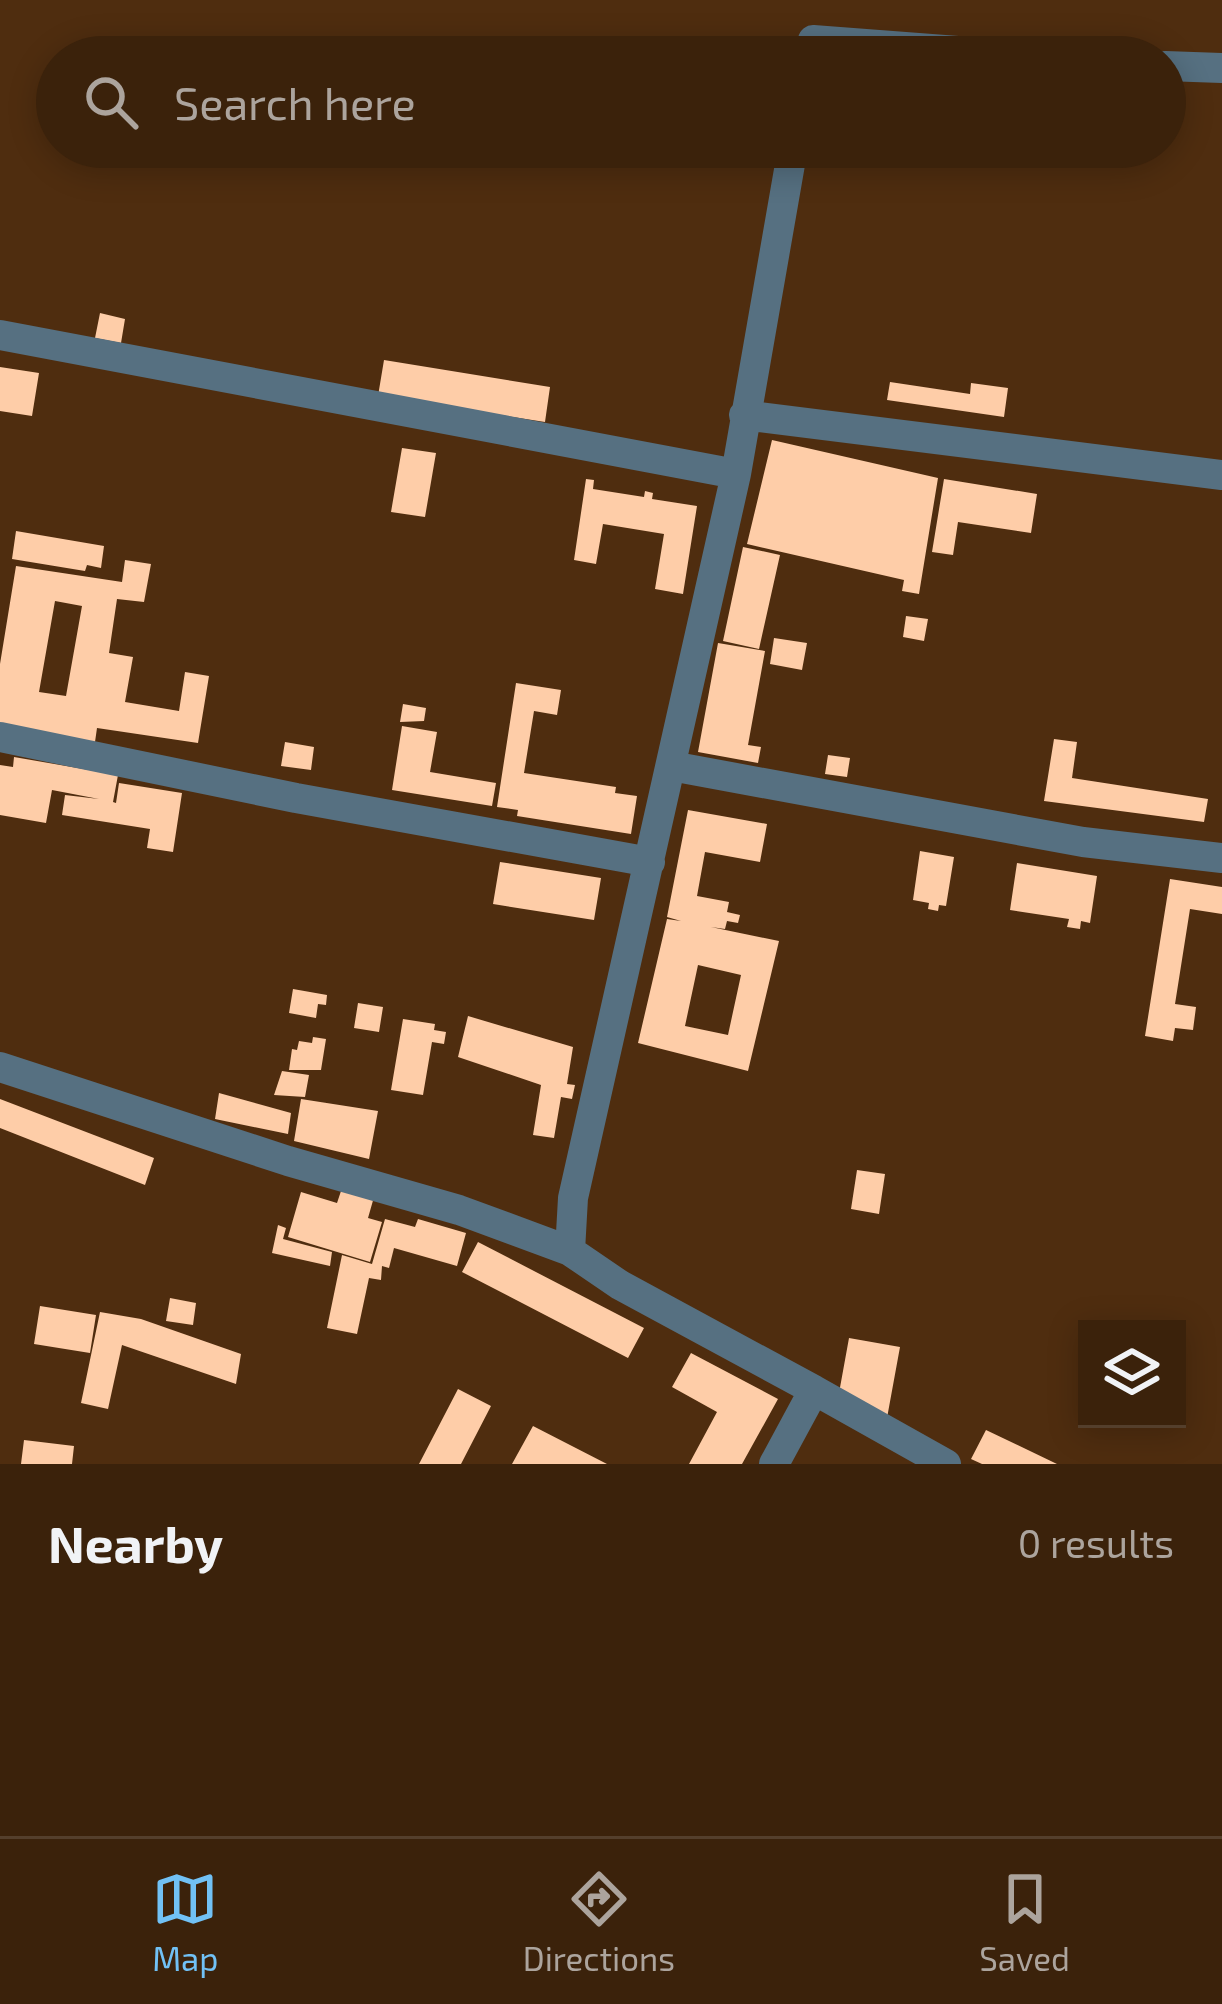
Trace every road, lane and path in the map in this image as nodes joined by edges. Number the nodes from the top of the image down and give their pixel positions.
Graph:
1 (1186, 66) edge
2 (1222, 68) edge
3 (790, 168) edge
4 (0, 335) edge
5 (744, 415) junction
6 (736, 474) junction
7 (1222, 475) edge
8 (0, 737) edge
9 (671, 766) junction
10 (1222, 858) edge
11 (650, 862) junction
12 (0, 1067) edge
13 (570, 1251) junction
14 (814, 1390) junction
15 (774, 1464) edge
16 (946, 1464) edge

1 - 2 street
3 - 5 street
4 - 6 street
5 - 6 street
5 - 7 street
6 - 9 street
8 - 11 street
9 - 10 street
9 - 11 street
11 - 13 street
12 - 13 street
13 - 14 street
14 - 15 street
14 - 16 street

